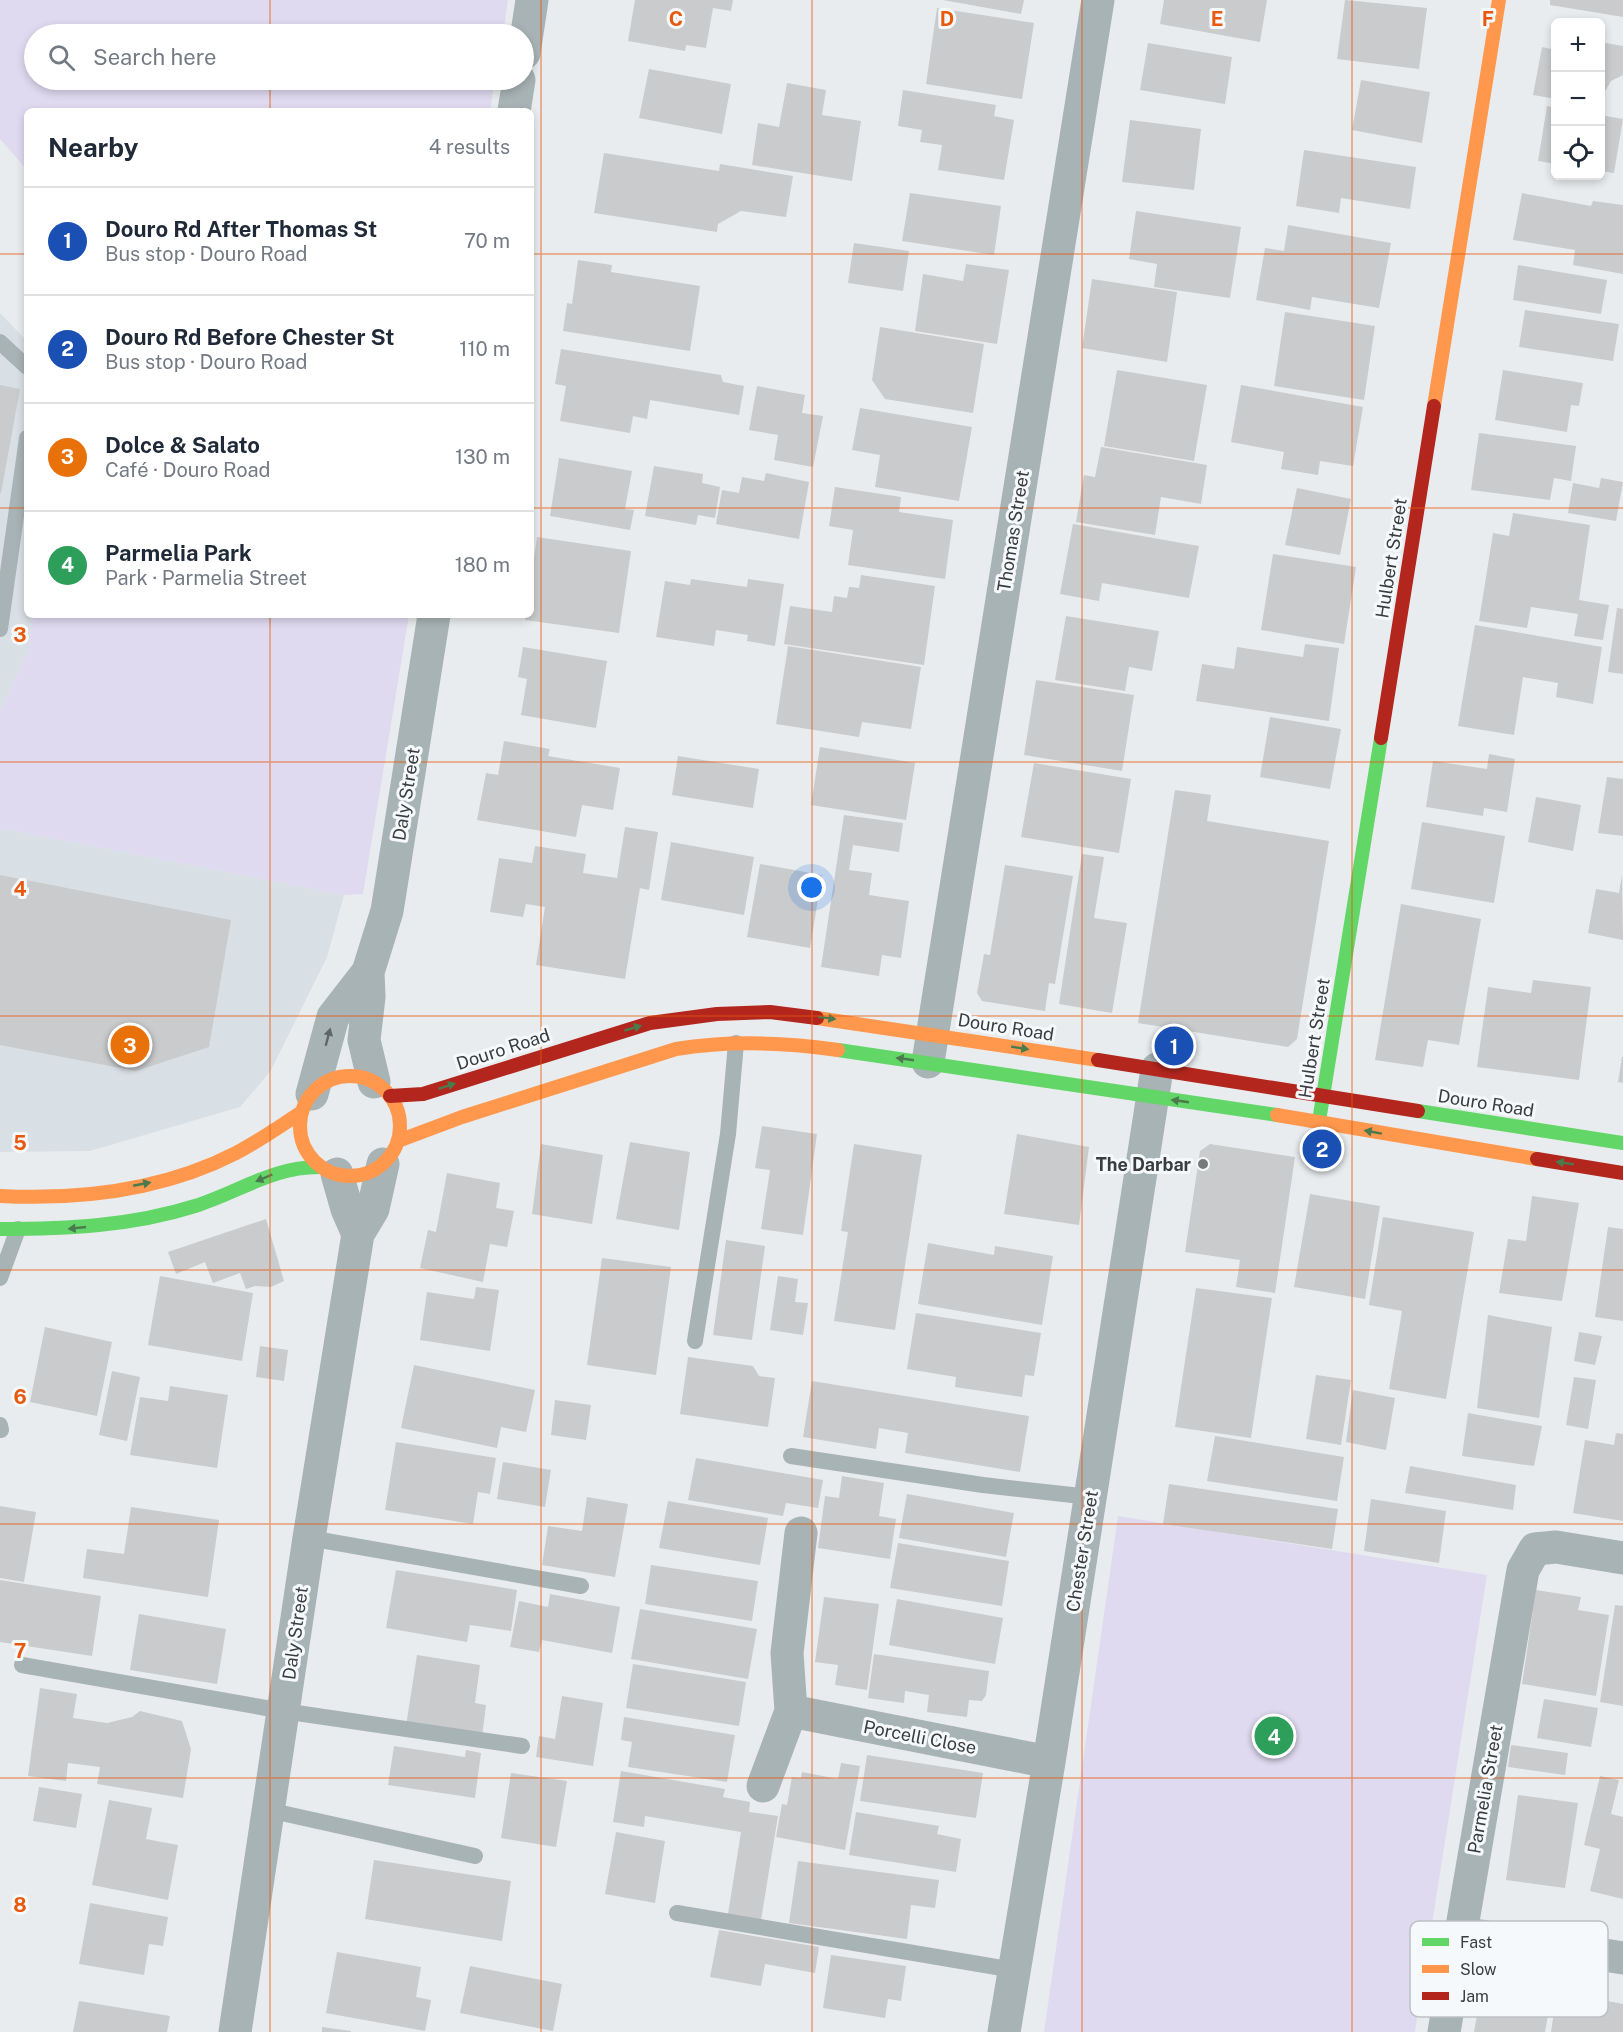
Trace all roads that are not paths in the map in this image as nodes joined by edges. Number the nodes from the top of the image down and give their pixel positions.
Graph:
1 (532, 0) edge
2 (1098, 0) edge
3 (1498, 0) edge
4 (528, 24) edge
5 (517, 90) edge
6 (514, 108) edge
7 (0, 342) edge
8 (24, 364) edge
9 (24, 459) edge
10 (435, 618) edge
11 (0, 629) edge
12 (368, 972) junction
13 (736, 1043) junction
14 (930, 1048) junction
15 (1155, 1083) junction
16 (382, 1089) junction
17 (1323, 1095) junction
18 (307, 1103) junction
19 (1319, 1122) junction
20 (1623, 1143) edge
21 (390, 1152) junction
22 (329, 1170) junction
23 (1623, 1173) edge
24 (0, 1196) edge
25 (0, 1229) edge
26 (18, 1229) junction
27 (358, 1234) junction
28 (0, 1278) edge
29 (695, 1341) dead end
30 (791, 1456) dead end
31 (1090, 1497) junction
32 (801, 1533) dead end
33 (309, 1538) junction
34 (1623, 1558) edge
35 (581, 1586) dead end
36 (22, 1665) dead end
37 (283, 1711) junction
38 (791, 1711) junction
39 (522, 1746) dead end
40 (1049, 1762) junction
41 (763, 1786) dead end
42 (268, 1810) junction
43 (475, 1856) dead end
44 (677, 1913) dead end
45 (1463, 1921) edge
46 (1608, 1956) edge
47 (1623, 1958) edge
48 (1014, 1970) junction
49 (1447, 2017) edge
50 (235, 2032) edge
51 (1004, 2032) edge
52 (1444, 2032) edge

1 - 4 street
2 - 14 street, Thomas Street
3 - 17 street, Hulbert Street
5 - 6 street
7 - 8 lane
9 - 11 lane
10 - 12 street, Daly Street
12 - 16 street, Daly Street
18 -> 12 street, Daly Street
14 -> 13 street, Douro Road
13 - 21 street, Douro Road
13 - 29 lane
14 -> 15 street, Douro Road
14 - 15 street, Douro Road
16 -> 14 street, Douro Road
15 - 17 street, Douro Road
19 -> 15 street, Douro Road
15 - 31 street, Chester Street
16 - 18 street
16 - 21 street
17 - 19 street, Hulbert Street
17 - 20 street, Douro Road
18 - 22 street
24 -> 18 street
23 -> 19 street, Douro Road
21 - 22 street
21 - 27 street, Daly Street
22 -> 26 street
22 - 27 street
25 - 26 street
26 - 28 lane
27 - 33 street, Daly Street
30 - 31 lane
31 - 40 street, Chester Street
32 - 38 street
33 - 35 lane
33 - 37 street, Daly Street
34 - 45 street, Parmelia Street
36 - 37 lane
37 - 39 lane
37 - 42 street, Daly Street
38 - 40 street, Porcelli Close
38 - 41 street
40 - 48 street, Chester Street
42 - 43 lane
42 - 50 street, Daly Street
44 - 48 lane
46 - 47 street
48 - 51 street, Chester Street
49 - 52 street, Parmelia Street

